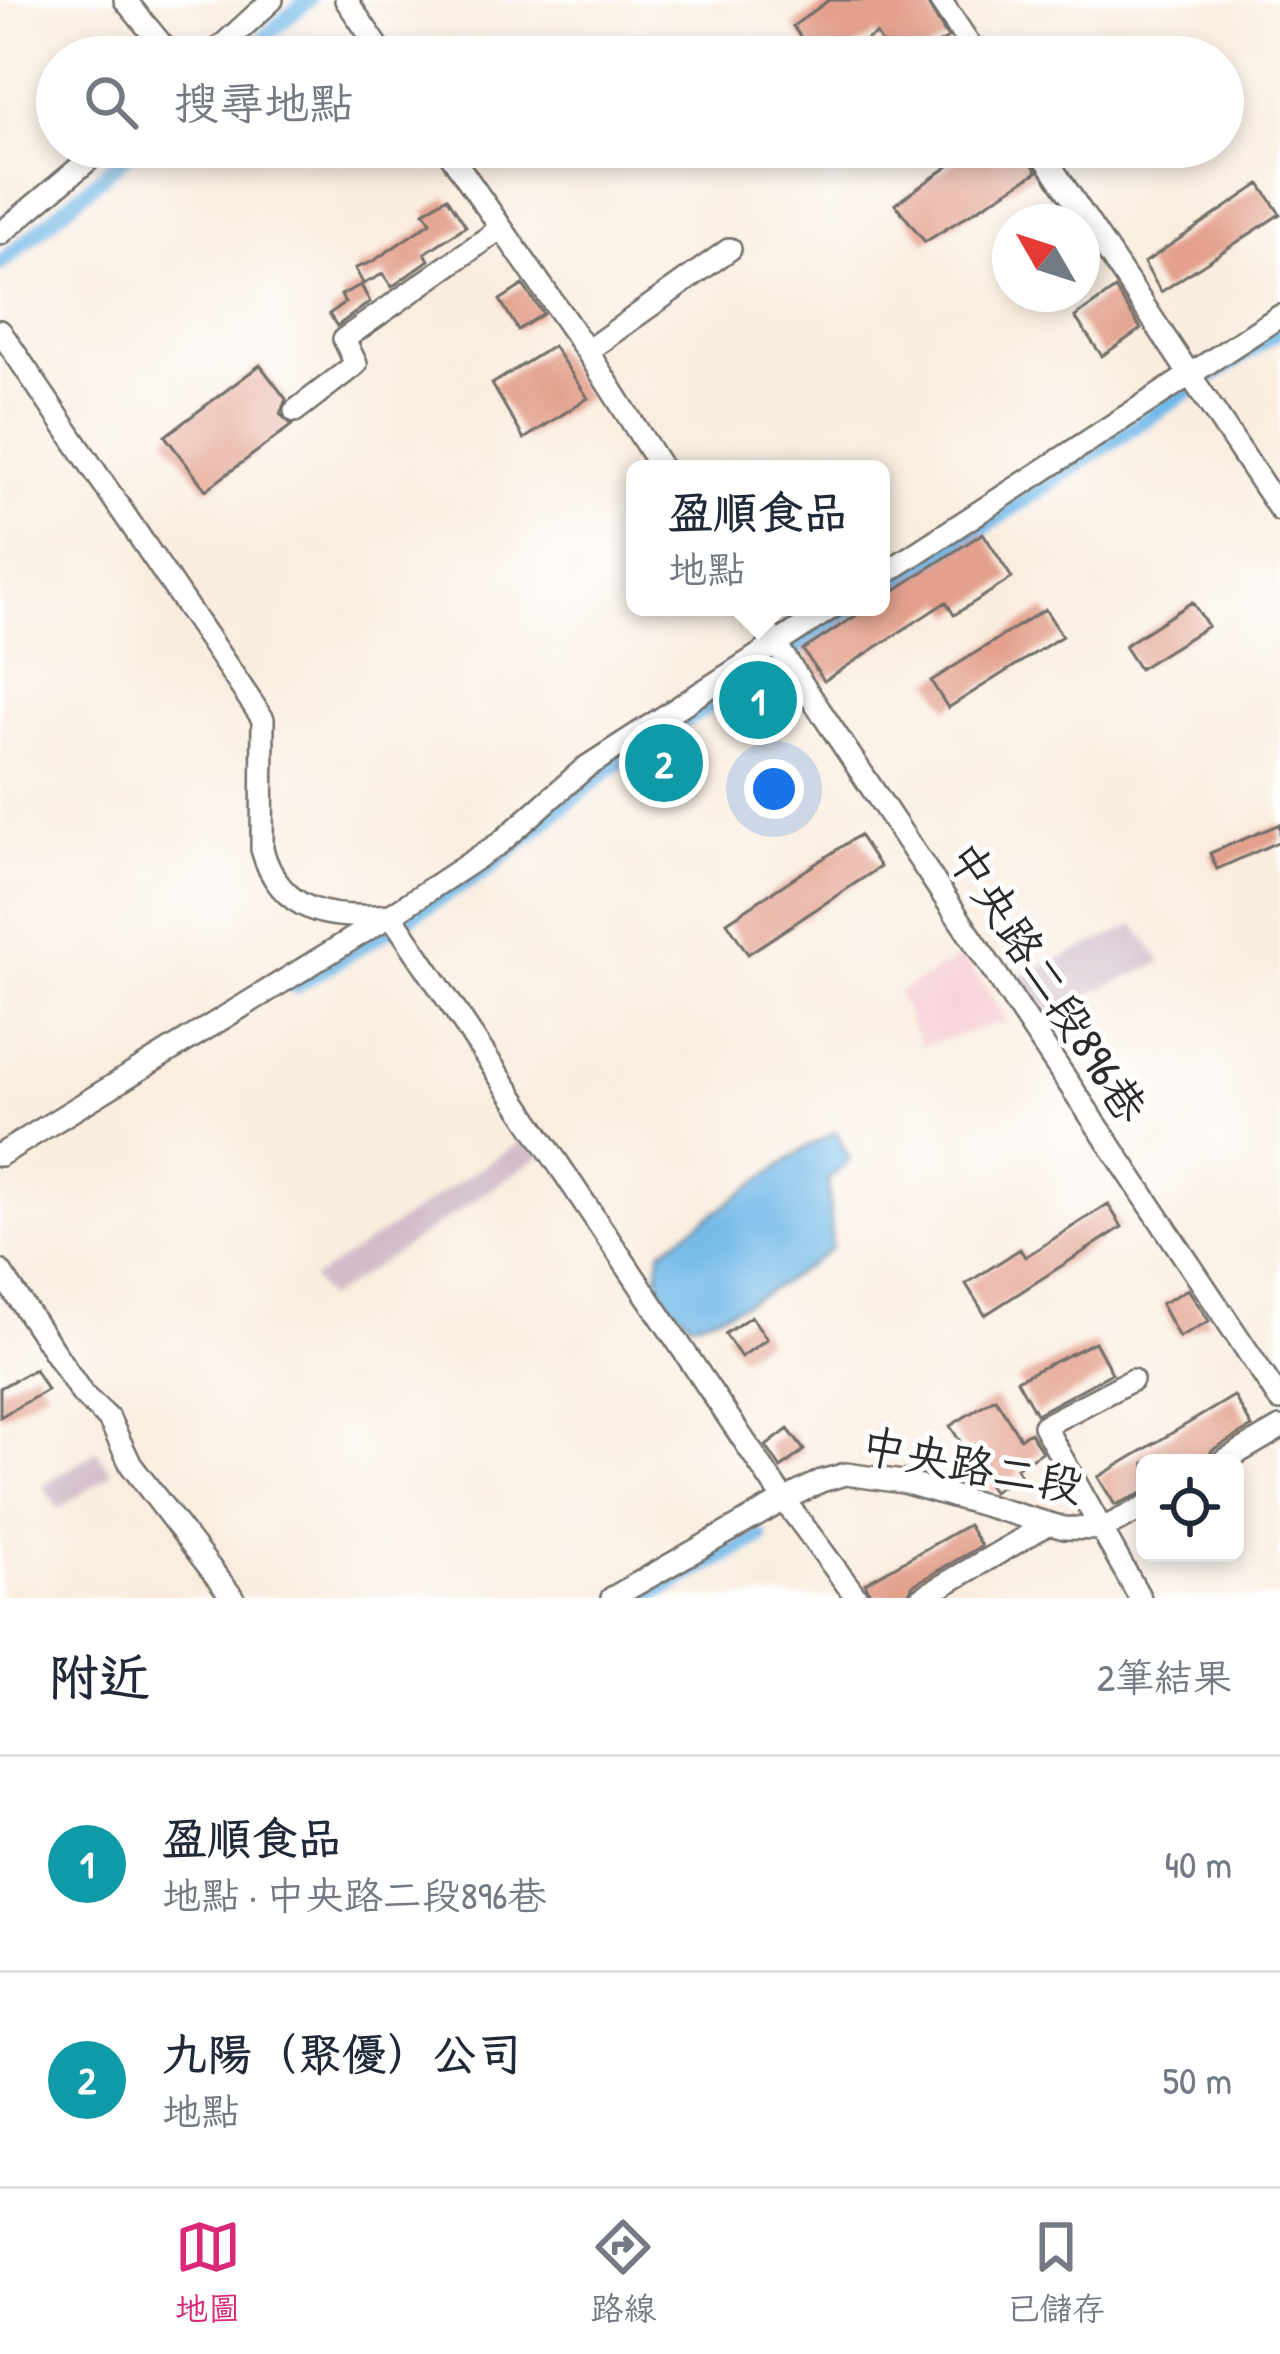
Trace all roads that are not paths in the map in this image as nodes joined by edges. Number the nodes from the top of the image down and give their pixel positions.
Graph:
1 (125, 0) edge
2 (272, 0) edge
3 (346, 0) edge
4 (940, 0) edge
5 (155, 36) edge
6 (233, 36) edge
7 (371, 36) edge
8 (964, 36) edge
9 (79, 168) edge
10 (459, 168) edge
11 (1052, 168) edge
12 (500, 229) junction
13 (0, 234) edge
14 (730, 249) dead end
15 (1280, 316) edge
16 (0, 331) edge
17 (586, 351) junction
18 (1191, 375) junction
19 (295, 411) dead end
20 (656, 460) edge
21 (1280, 510) edge
22 (890, 570) edge
23 (757, 616) edge
24 (819, 616) edge
25 (776, 644) junction
26 (391, 916) junction
27 (0, 1155) edge
28 (0, 1271) edge
29 (1132, 1380) dead end
30 (1280, 1400) edge
31 (1280, 1427) edge
32 (1235, 1454) edge
33 (784, 1500) junction
34 (1136, 1512) edge
35 (1048, 1523) junction
36 (1102, 1529) junction
37 (233, 1598) edge
38 (611, 1598) edge
39 (857, 1598) edge
40 (921, 1598) edge
41 (1140, 1598) edge

1 - 5 street
2 - 6 street
3 - 7 street
4 - 8 street
9 - 13 street
10 - 12 street
11 - 18 street
12 - 17 street
12 - 19 street
14 - 17 street
15 - 18 street
16 - 26 street
17 - 20 street
18 - 21 street
18 - 22 street
23 - 25 street, 中央路二段896巷
24 - 25 street
25 - 26 street
25 - 30 street, 中央路二段896巷
26 - 27 street
26 - 33 street
28 - 37 street
29 - 36 street
31 - 32 street
33 - 35 street, 中央路二段
33 - 38 street, 中央路二段
33 - 39 street
34 - 36 street, 中央路二段
35 - 36 street, 中央路二段
35 - 40 street
36 - 41 street

